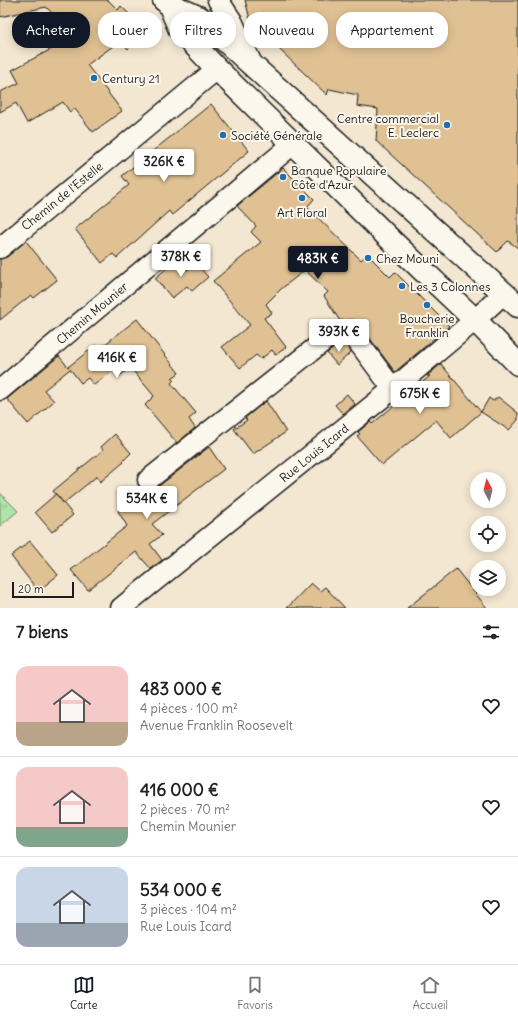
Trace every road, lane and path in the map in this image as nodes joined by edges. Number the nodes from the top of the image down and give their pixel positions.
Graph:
1 (218, 0) edge
2 (234, 0) edge
3 (169, 1) edge
4 (226, 12) edge
5 (233, 12) edge
6 (236, 30) edge
7 (253, 66) junction
8 (217, 69) junction
9 (293, 144) junction
10 (0, 248) edge
11 (511, 299) edge
12 (475, 320) junction
13 (514, 352) edge
14 (393, 389) junction
15 (0, 390) edge
16 (148, 480) dead end
17 (121, 608) edge

1 - 4 street
2 - 5 street
3 - 7 main road
3 - 8 main road
6 - 7 street
7 - 11 main road
8 - 9 main road
8 - 10 street, Chemin de l'Estelle
9 - 12 main road
9 - 15 street, Chemin Mounier
11 - 12 street, Rue Louis Icard
12 - 13 main road
12 - 14 street, Rue Louis Icard
14 - 16 street
14 - 17 street, Rue Louis Icard

